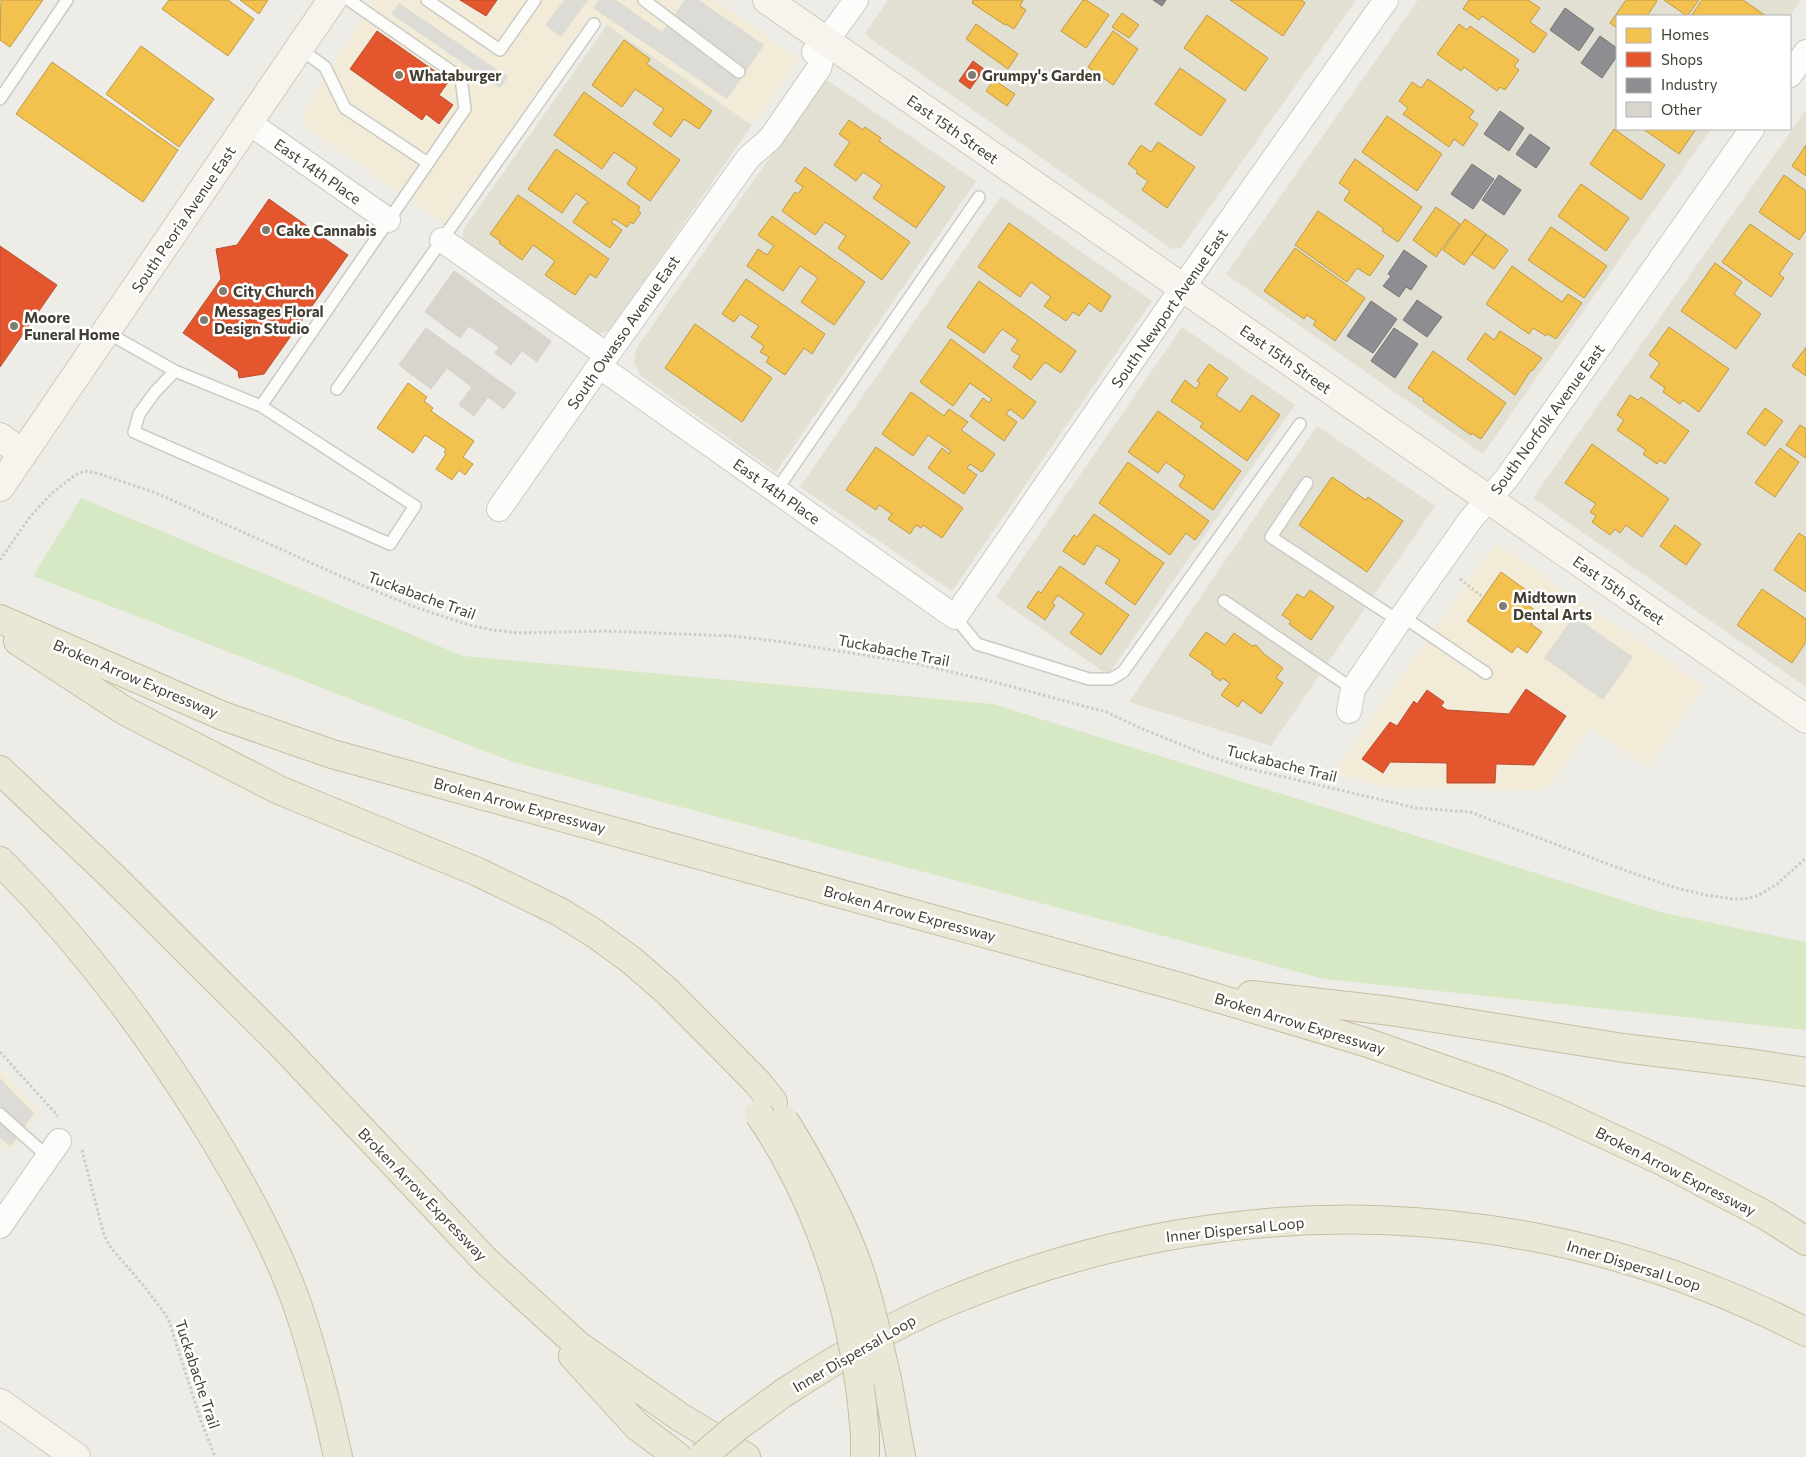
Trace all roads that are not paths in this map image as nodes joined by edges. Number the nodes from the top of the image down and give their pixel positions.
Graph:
1 (67, 0) edge
2 (332, 0) edge
3 (348, 0) edge
4 (427, 0) edge
5 (535, 0) edge
6 (644, 0) edge
7 (766, 0) edge
8 (856, 0) edge
9 (1386, 0) edge
10 (594, 24) dead end
11 (826, 42) junction
12 (299, 48) junction
13 (1806, 52) edge
14 (739, 72) dead end
15 (1791, 74) edge
16 (0, 99) edge
17 (248, 122) junction
18 (1751, 130) edge
19 (428, 163) junction
20 (979, 197) dead end
21 (388, 220) junction
22 (442, 240) junction
23 (1183, 287) junction
24 (106, 332) junction
25 (603, 360) junction
26 (175, 371) junction
27 (337, 389) dead end
28 (261, 406) junction
29 (1300, 424) dead end
30 (0, 437) edge
31 (24, 454) junction
32 (1307, 483) dead end
33 (0, 487) edge
34 (776, 491) junction
35 (1488, 499) junction
36 (499, 509) dead end
37 (1224, 601) dead end
38 (955, 617) junction
39 (1401, 618) junction
40 (0, 619) edge
41 (0, 629) edge
42 (1486, 674) dead end
43 (1351, 700) joint
44 (1806, 719) edge
45 (0, 770) edge
46 (0, 860) edge
47 (1180, 987) junction
48 (1806, 1072) edge
49 (766, 1108) junction
50 (0, 1114) edge
51 (63, 1141) joint
52 (0, 1226) edge
53 (1806, 1241) edge
54 (486, 1261) junction
55 (1806, 1332) edge
56 (0, 1403) edge
57 (76, 1457) edge
58 (338, 1457) edge
59 (678, 1457) edge
60 (702, 1457) edge
61 (746, 1457) edge
62 (865, 1457) edge
63 (901, 1457) edge

1 - 16 lane
2 - 12 main road, South Peoria Avenue East
3 - 19 lane
4 - 5 lane
6 - 14 lane
7 - 11 main road, East 15th Street
8 - 11 street, South Owasso Avenue East
9 - 23 street, South Newport Avenue East
10 - 22 lane
11 - 23 main road, East 15th Street
11 - 25 street, South Owasso Avenue East
12 - 17 main road, South Peoria Avenue East
12 - 19 lane
13 - 15 street
17 - 21 street, East 14th Place
17 - 24 main road, South Peoria Avenue East
18 - 35 street, South Norfolk Avenue East
19 - 21 lane
20 - 34 lane
21 - 28 lane
22 - 25 street, East 14th Place
22 - 27 lane
23 - 35 main road, East 15th Street
23 - 38 street, South Newport Avenue East
24 - 26 lane
24 - 31 main road, South Peoria Avenue East
25 - 34 street, East 14th Place
25 - 36 street, South Owasso Avenue East
26 - 28 lane
26 - 28 lane
29 - 38 lane
30 - 31 main road
31 - 33 main road, South Peoria Avenue East
32 - 39 lane
34 - 38 street, East 14th Place
35 - 39 street, South Norfolk Avenue East
35 - 44 main road, East 15th Street
37 - 43 lane
39 - 42 lane
39 - 43 street, South Norfolk Avenue East
40 - 47 highway, Broken Arrow Expressway
41 - 49 highway
45 - 54 highway, Broken Arrow Expressway
46 - 58 highway
47 - 48 highway
47 - 53 highway, Broken Arrow Expressway
49 - 62 highway, bridge
49 - 63 highway, bridge
50 - 51 lane
51 - 52 street
54 - 59 highway
54 - 61 highway, Broken Arrow Expressway
55 - 60 highway, Inner Dispersal Loop, bridge
56 - 57 main road

